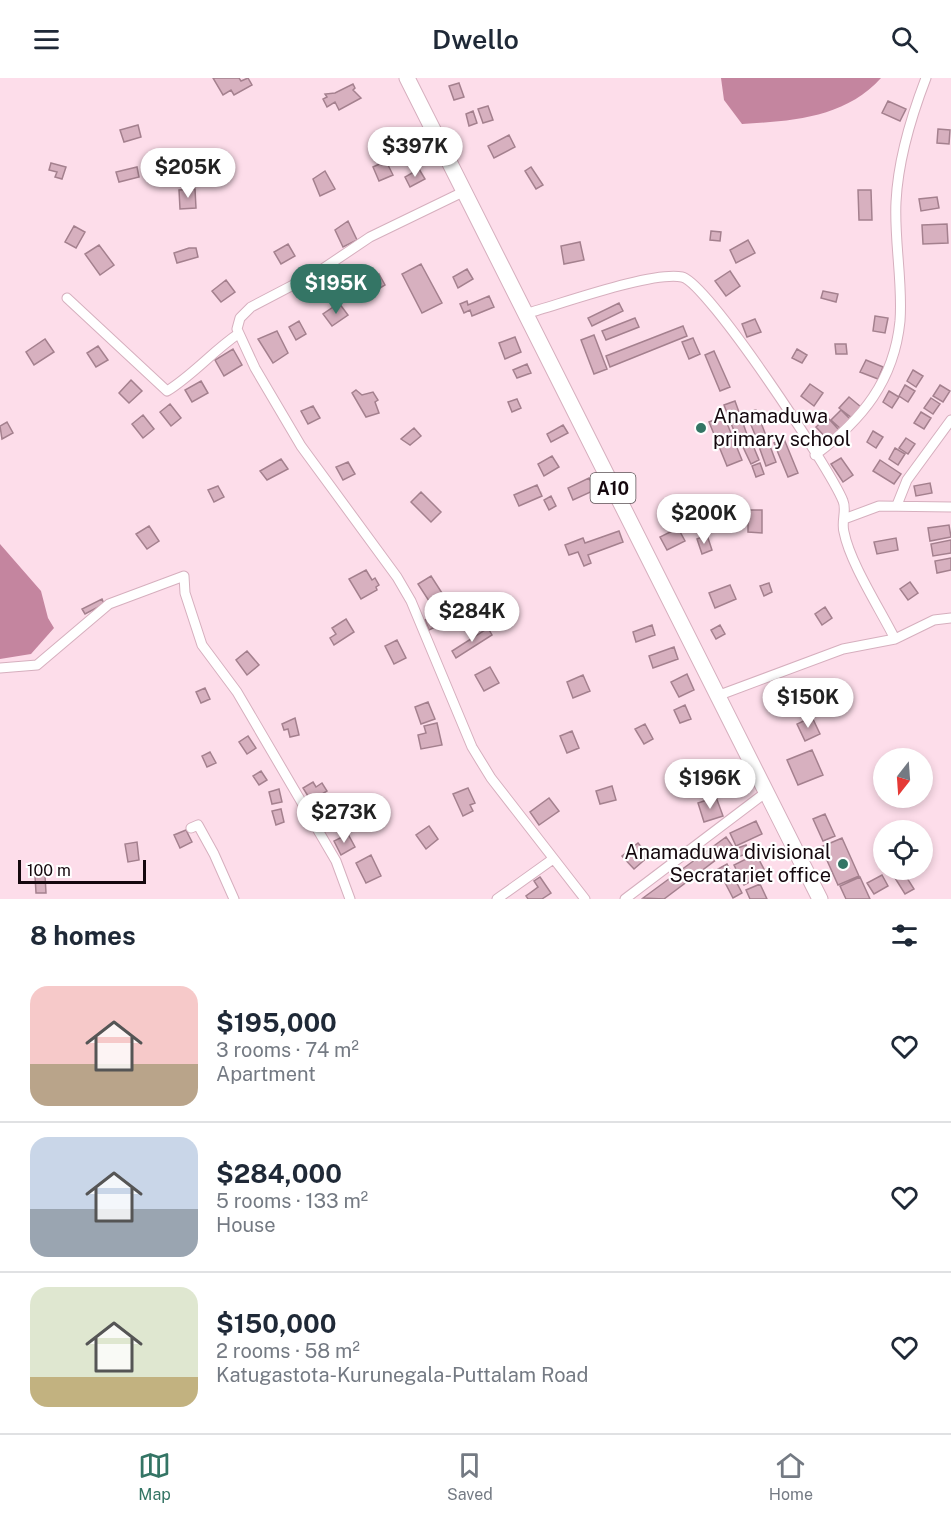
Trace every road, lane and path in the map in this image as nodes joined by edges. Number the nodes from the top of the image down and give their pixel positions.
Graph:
1 (407, 78) edge
2 (926, 78) edge
3 (465, 191) junction
4 (67, 298) dead end
5 (528, 314) junction
6 (238, 334) junction
7 (951, 420) edge
8 (815, 455) junction
9 (897, 505) junction
10 (951, 507) edge
11 (844, 519) junction
12 (951, 618) edge
13 (895, 639) junction
14 (0, 668) edge
15 (717, 696) junction
16 (765, 794) junction
17 (191, 828) dead end
18 (554, 859) junction
19 (234, 899) edge
20 (350, 899) edge
21 (498, 899) edge
22 (585, 899) edge
23 (625, 899) edge
24 (820, 899) edge

1 - 3 highway, A10
2 - 8 street
3 - 5 highway, A10
3 - 6 street
4 - 6 street
5 - 8 street
5 - 15 highway, A10
6 - 18 street
7 - 9 street
8 - 11 street
9 - 10 street
9 - 11 street
11 - 13 street
12 - 13 street
13 - 15 street
14 - 20 street
15 - 16 highway, A10
16 - 23 street
16 - 24 highway, A10
17 - 19 street
18 - 21 street
18 - 22 street

